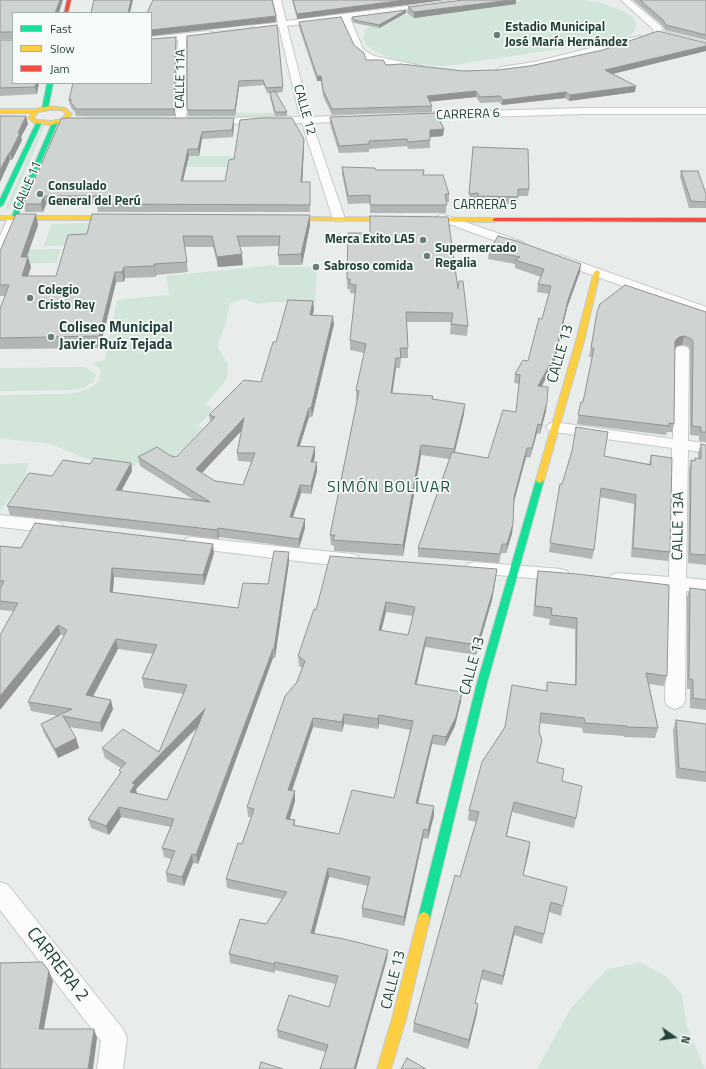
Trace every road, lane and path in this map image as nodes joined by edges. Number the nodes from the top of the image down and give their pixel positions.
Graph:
1 (69, 0) edge
2 (276, 0) edge
3 (475, 0) edge
4 (625, 0) edge
5 (66, 12) edge
6 (345, 17) junction
7 (282, 25) junction
8 (244, 30) edge
9 (658, 32) junction
10 (220, 33) edge
11 (182, 38) junction
12 (152, 40) edge
13 (706, 45) edge
14 (426, 69) edge
15 (490, 72) edge
16 (50, 84) edge
17 (142, 110) edge
18 (180, 110) junction
19 (219, 110) edge
20 (249, 110) dead end
21 (0, 111) edge
22 (706, 111) edge
23 (61, 112) junction
24 (37, 113) junction
25 (80, 115) edge
26 (305, 116) junction
27 (406, 116) edge
28 (0, 118) edge
29 (363, 118) edge
30 (181, 121) edge
31 (204, 121) edge
32 (39, 122) junction
33 (0, 205) edge
34 (0, 218) edge
35 (14, 218) junction
36 (133, 218) edge
37 (442, 218) junction
38 (268, 219) edge
39 (339, 219) junction
40 (706, 220) edge
41 (0, 249) edge
42 (531, 249) edge
43 (545, 254) edge
44 (597, 272) junction
45 (706, 312) edge
46 (682, 350) dead end
47 (554, 428) junction
48 (680, 444) junction
49 (706, 448) edge
50 (0, 521) edge
51 (70, 529) edge
52 (172, 541) edge
53 (367, 561) edge
54 (459, 567) edge
55 (513, 571) junction
56 (576, 576) edge
57 (599, 578) edge
58 (678, 584) junction
59 (706, 586) edge
60 (675, 701) dead end
61 (0, 892) edge
62 (110, 1069) edge
63 (384, 1069) edge

1 - 5 street
2 - 7 street, CALLE 12
3 - 6 street
4 - 9 street
6 - 7 street
6 - 14 street
7 - 8 street
7 - 26 street, CALLE 12
9 - 13 street
9 - 15 street
10 - 11 street
11 - 12 street
11 - 18 street, CALLE 11A
16 - 24 street
17 - 18 street
18 - 19 street
18 - 30 street, CALLE 11A
20 - 26 street
21 - 24 street
22 - 27 street, CARRERA 6
23 - 24 street
23 - 25 street
23 - 32 street
23 - 35 street, CALLE 11
24 - 28 street
24 - 32 street
26 - 29 street
26 - 31 street
26 - 39 street, CALLE 12
32 - 33 street, CALLE 11
34 - 35 street
35 - 36 street
35 - 41 street, CALLE 11
37 - 39 street, CARRERA 5
37 - 40 street, CARRERA 5
37 - 42 street
38 - 39 street, CARRERA 5
43 - 44 street
44 - 45 street
44 - 47 street, CALLE 13
46 - 48 street, CALLE 13A
47 - 48 street
47 - 55 street, CALLE 13
48 - 49 street
48 - 58 street, CALLE 13A
50 - 51 street
52 - 53 street
54 - 55 street
55 - 56 street
55 - 63 street, CALLE 13
57 - 58 street
58 - 59 street
58 - 60 street, CALLE 13A
61 - 62 street, CARRERA 2

